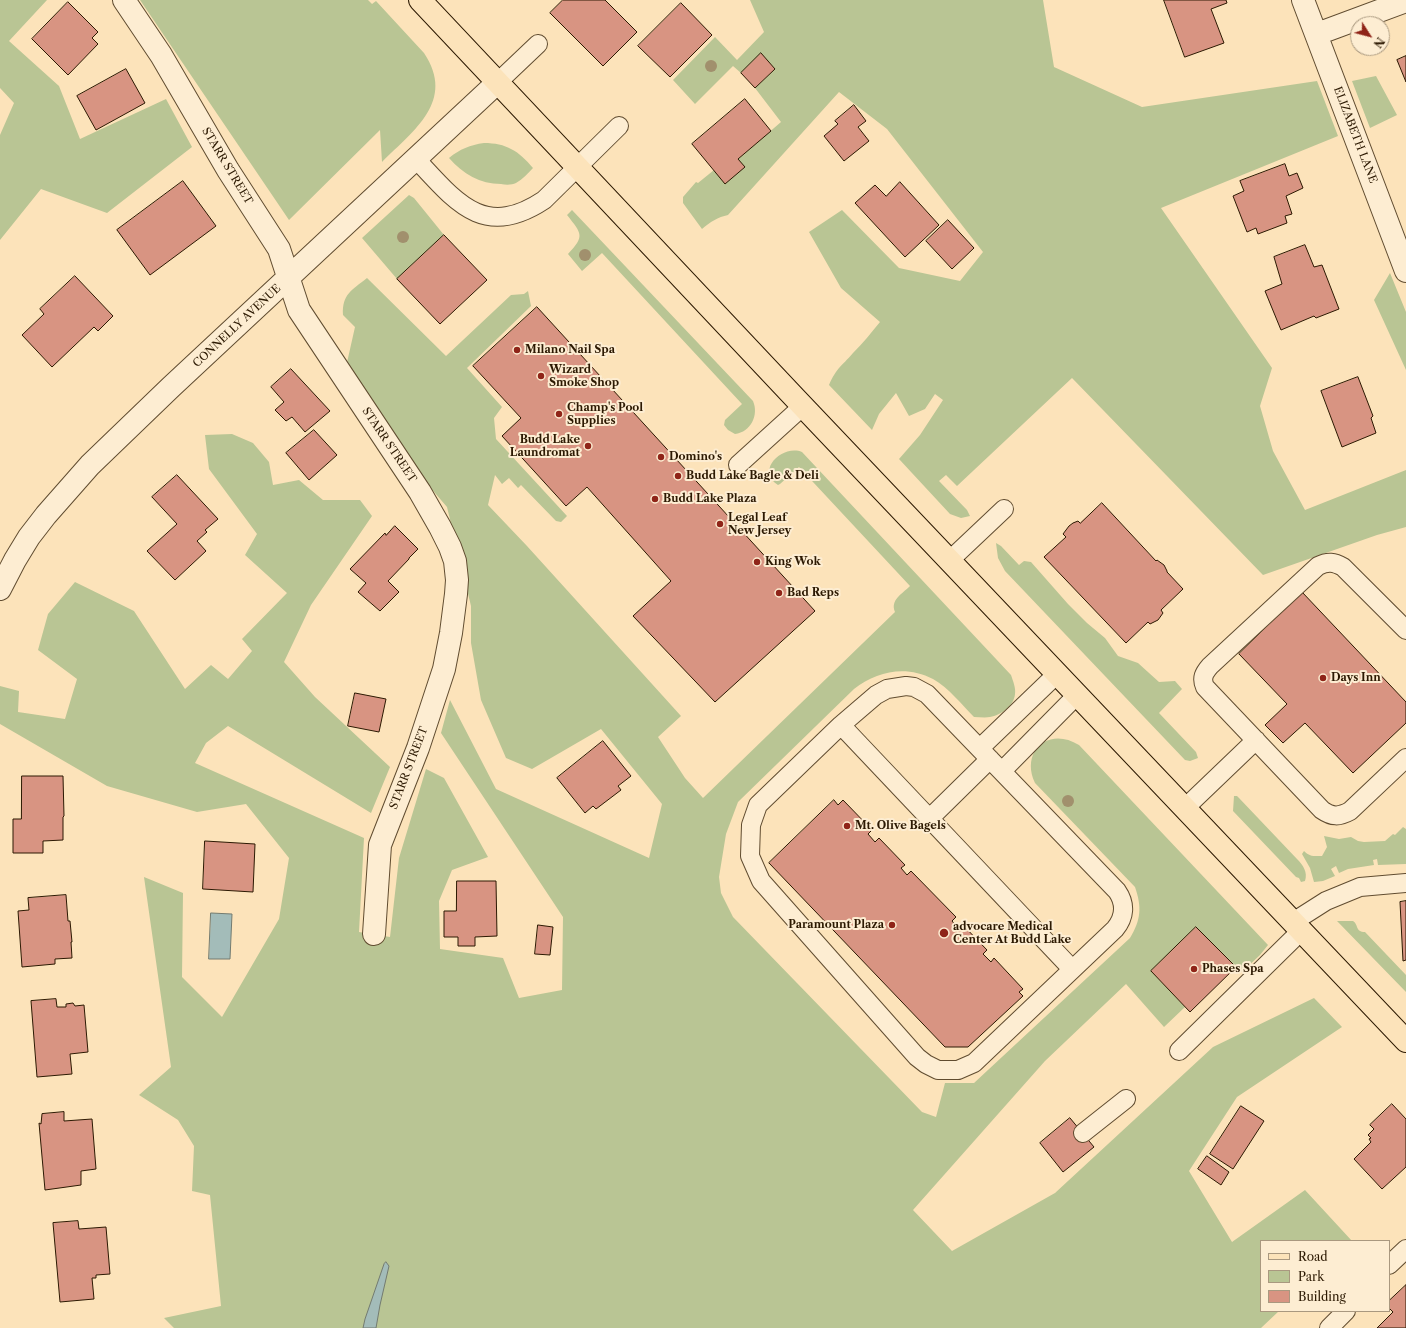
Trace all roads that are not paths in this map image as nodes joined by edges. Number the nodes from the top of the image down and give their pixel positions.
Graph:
1 (124, 0) edge
2 (420, 0) edge
3 (1303, 0) edge
4 (1406, 2) edge
5 (1317, 34) junction
6 (538, 44) dead end
7 (498, 82) junction
8 (619, 126) dead end
9 (416, 159) junction
10 (578, 167) junction
11 (1406, 271) edge
12 (289, 278) junction
13 (803, 406) junction
14 (738, 465) dead end
15 (1004, 509) dead end
16 (950, 560) junction
17 (0, 589) edge
18 (1406, 630) edge
19 (1058, 673) junction
20 (1078, 694) junction
21 (841, 725) junction
22 (1256, 740) junction
23 (1406, 758) edge
24 (991, 759) junction
25 (1185, 808) junction
26 (930, 818) junction
27 (1405, 887) edge
28 (1297, 927) junction
29 (374, 934) dead end
30 (1072, 969) junction
31 (1406, 1041) edge
32 (1179, 1051) dead end
33 (1126, 1099) dead end
34 (1083, 1134) dead end
35 (1406, 1249) edge
36 (1390, 1264) edge
37 (1345, 1312) edge
38 (1329, 1328) edge

1 - 12 street, STARR STREET
2 - 7 main road
3 - 5 street, ELIZABETH LANE
4 - 5 street
5 - 11 street, ELIZABETH LANE
6 - 7 lane
7 - 9 street, CONNELLY AVENUE
7 - 10 main road
8 - 10 lane
9 - 10 lane
9 - 12 street, CONNELLY AVENUE
10 - 13 main road
12 - 17 street, CONNELLY AVENUE
12 - 29 street, STARR STREET
13 - 14 lane
13 - 16 main road
15 - 16 lane
16 - 19 main road
18 - 22 lane
19 - 20 main road
19 - 24 lane
20 - 24 lane
20 - 25 main road
21 - 24 lane
21 - 26 lane
21 - 30 lane
22 - 23 lane
22 - 25 lane
24 - 26 lane
24 - 30 lane
25 - 28 main road
26 - 30 lane
27 - 28 lane
28 - 31 main road
28 - 32 lane
33 - 34 lane
35 - 36 lane
37 - 38 lane

